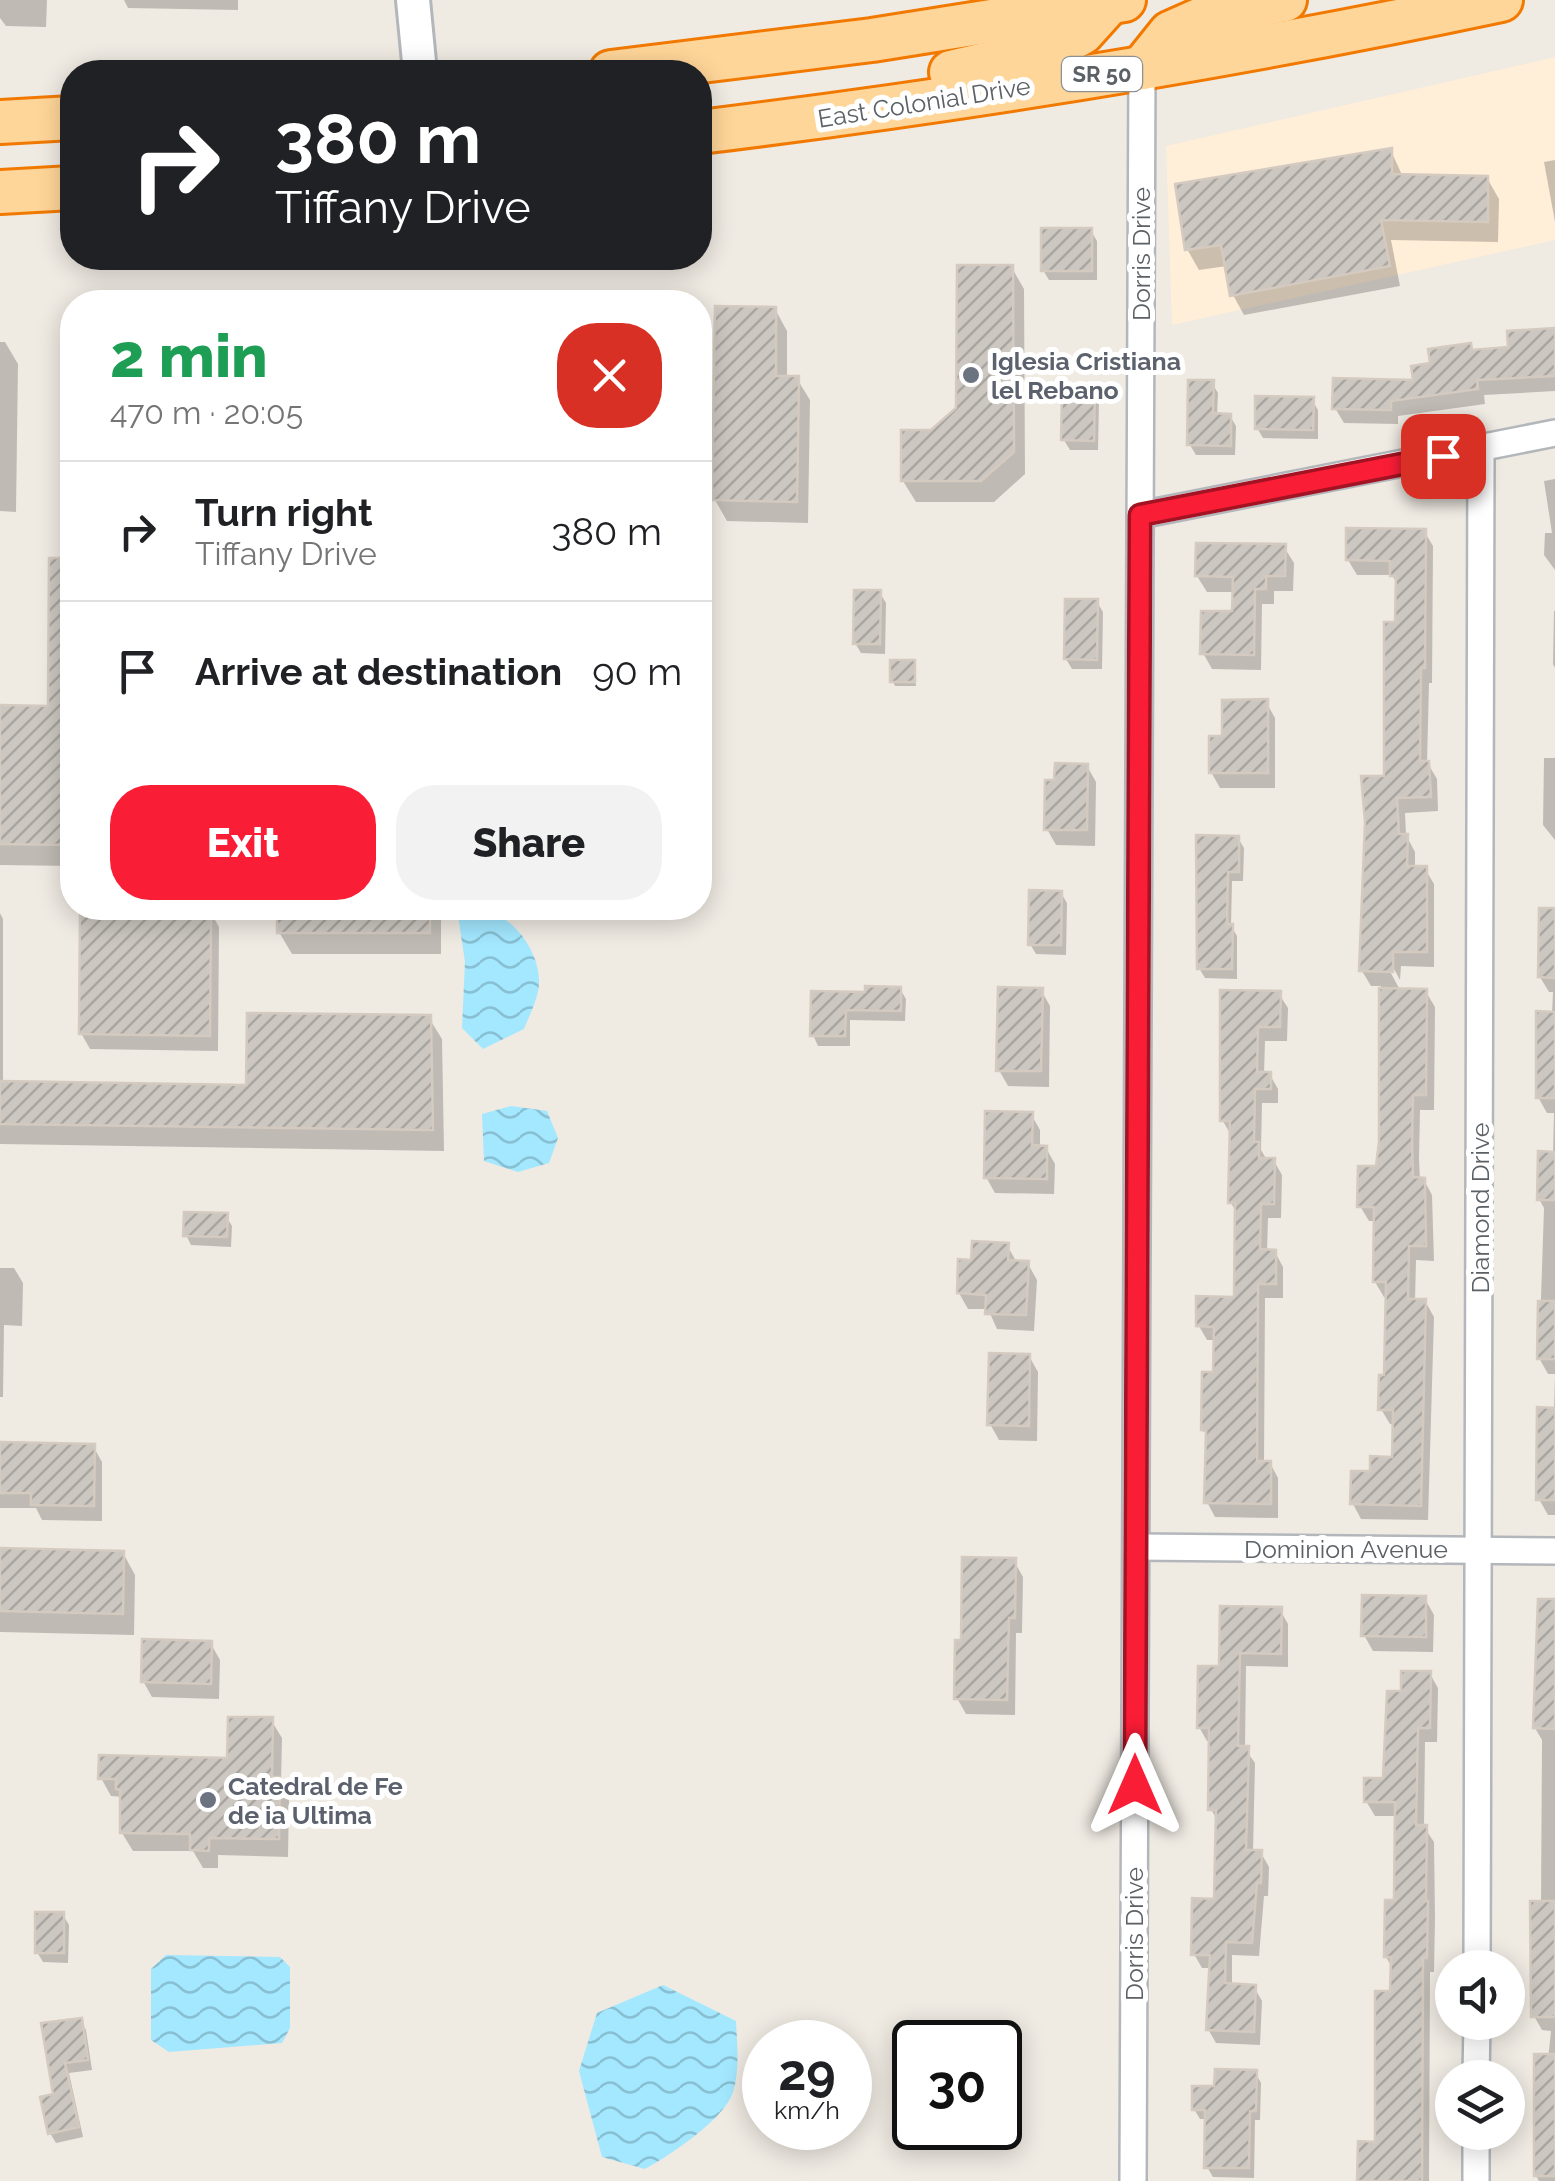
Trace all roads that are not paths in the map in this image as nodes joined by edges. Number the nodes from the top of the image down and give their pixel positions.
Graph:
1 (413, 0) edge
2 (1286, 0) edge
3 (1501, 0) edge
4 (1116, 1) edge
5 (419, 60) edge
6 (709, 60) edge
7 (1142, 68) junction
8 (855, 114) junction
9 (60, 119) edge
10 (0, 122) edge
11 (712, 131) edge
12 (60, 189) edge
13 (0, 192) edge
14 (1555, 433) edge
15 (1481, 448) junction
16 (1140, 515) junction
17 (1136, 1547) junction
18 (1480, 1550) junction
19 (1555, 1550) edge
20 (1477, 1950) edge
21 (1476, 2150) edge
22 (1133, 2181) edge
23 (1476, 2181) edge

1 - 5 street
2 - 7 highway
3 - 7 highway, East Colonial Drive / SR 50
4 - 6 highway
4 - 8 highway
7 - 8 highway, East Colonial Drive / SR 50
7 - 16 street, Dorris Drive
8 - 11 highway, East Colonial Drive / SR 50
9 - 10 highway
12 - 13 highway
14 - 15 street
15 - 16 street
15 - 18 street, Diamond Drive
16 - 17 street, Dorris Drive
17 - 18 street, Dominion Avenue
17 - 22 street, Dorris Drive
18 - 19 street, Dominion Avenue
18 - 20 street, Diamond Drive
21 - 23 street

